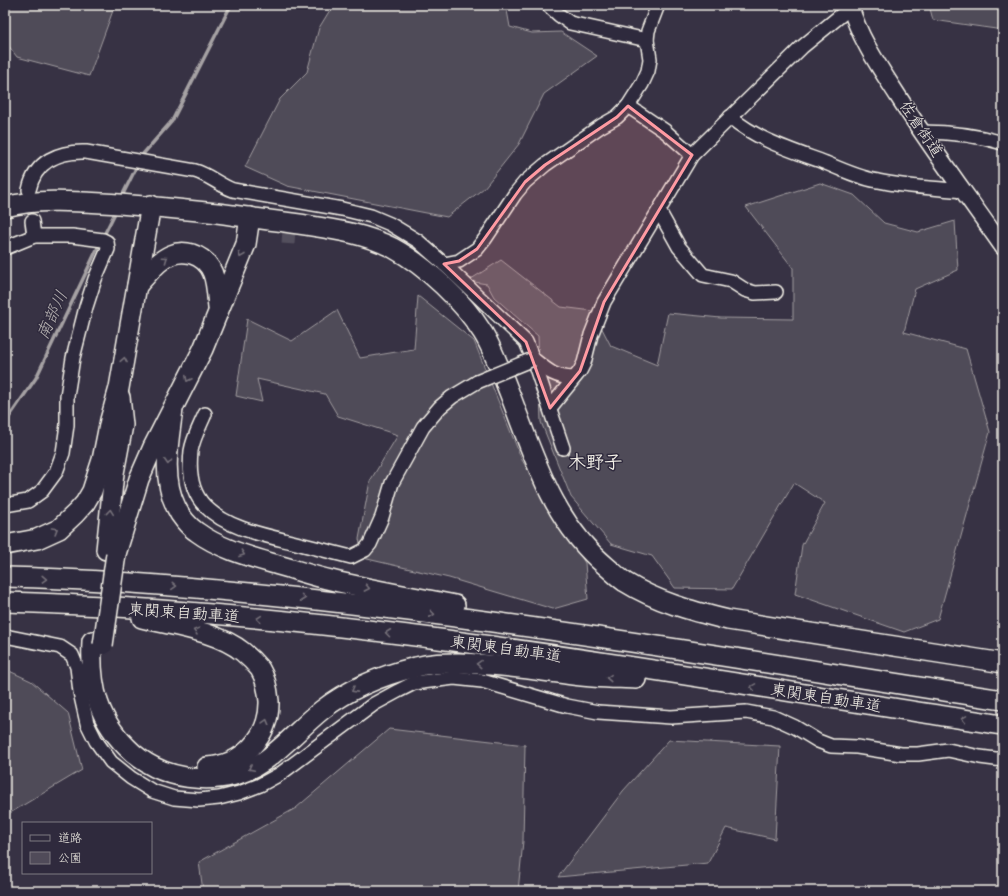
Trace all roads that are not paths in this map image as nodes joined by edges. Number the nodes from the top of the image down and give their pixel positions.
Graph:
1 (548, 5) edge
2 (658, 5) edge
3 (850, 6) edge
4 (647, 40) junction
5 (628, 106) junction
6 (730, 117) junction
7 (922, 132) junction
8 (1003, 143) edge
9 (692, 155) junction
10 (29, 190) dead end
11 (963, 191) junction
12 (150, 206) junction
13 (5, 207) edge
14 (659, 211) junction
15 (250, 217) junction
16 (32, 221) dead end
17 (34, 236) junction
18 (1003, 247) edge
19 (5, 248) edge
20 (444, 264) junction
21 (137, 286) junction
22 (776, 292) dead end
23 (218, 312) junction
24 (533, 359) junction
25 (573, 378) junction
26 (120, 388) junction
27 (550, 408) junction
28 (173, 409) junction
29 (205, 414) dead end
30 (563, 448) dead end
31 (5, 505) edge
32 (5, 545) edge
33 (111, 552) junction
34 (5, 577) edge
35 (7, 602) edge
36 (5, 636) edge
37 (98, 643) junction
38 (715, 654) junction
39 (1003, 663) edge
40 (732, 683) junction
41 (1003, 700) edge
42 (1003, 725) edge
43 (1003, 760) edge

1 - 4 street
2 - 4 street
3 - 6 street
3 - 7 main road, 佐倉街道
4 - 5 street
5 - 9 street
5 - 20 street
6 - 9 street
6 - 11 street
7 - 8 street
7 - 11 main road, 佐倉街道
9 - 14 street
10 - 20 street
11 - 18 main road, 佐倉街道
12 - 13 highway
12 - 15 highway
12 - 21 highway
14 - 22 street
14 - 25 street
15 -> 23 highway
15 - 39 highway
16 - 17 street
17 - 19 street
17 - 31 street
20 - 24 street
21 -> 23 highway
26 -> 21 highway
23 -> 28 highway
24 - 25 street
24 - 27 street
24 - 29 street, bridge
25 - 27 street
32 -> 26 highway
33 -> 26 highway
27 - 30 street
28 - 33 highway
28 -> 38 highway
33 - 37 highway, bridge
34 -> 38 highway, 東関東自動車道
37 -> 35 highway
40 -> 35 highway, 東関東自動車道
36 - 43 street
40 -> 37 highway
38 - 41 highway, 東関東自動車道
42 -> 40 highway, 東関東自動車道

